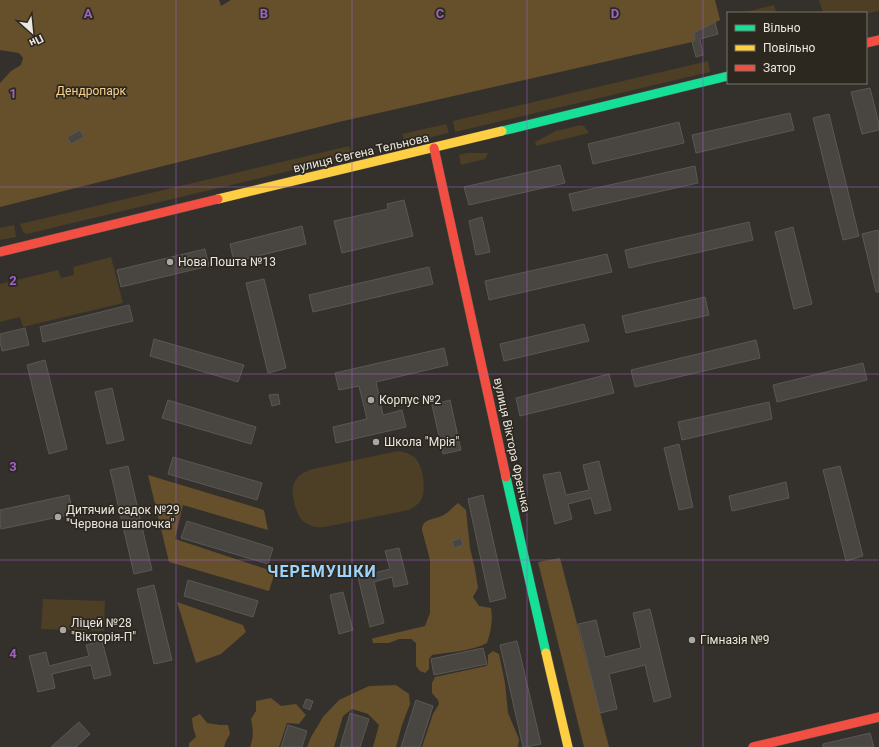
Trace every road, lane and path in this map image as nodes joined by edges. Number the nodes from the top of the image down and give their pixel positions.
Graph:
1 (879, 40) edge
2 (867, 43) edge
3 (727, 76) edge
4 (434, 148) junction
5 (0, 252) edge
6 (879, 716) edge
7 (568, 747) edge
8 (753, 747) edge

1 - 2 main road
3 - 4 main road, вулиця Євгена Тельнова
4 - 5 main road, вулиця Євгена Тельнова
4 - 7 main road, вулиця Віктора Френчка
6 - 8 main road

